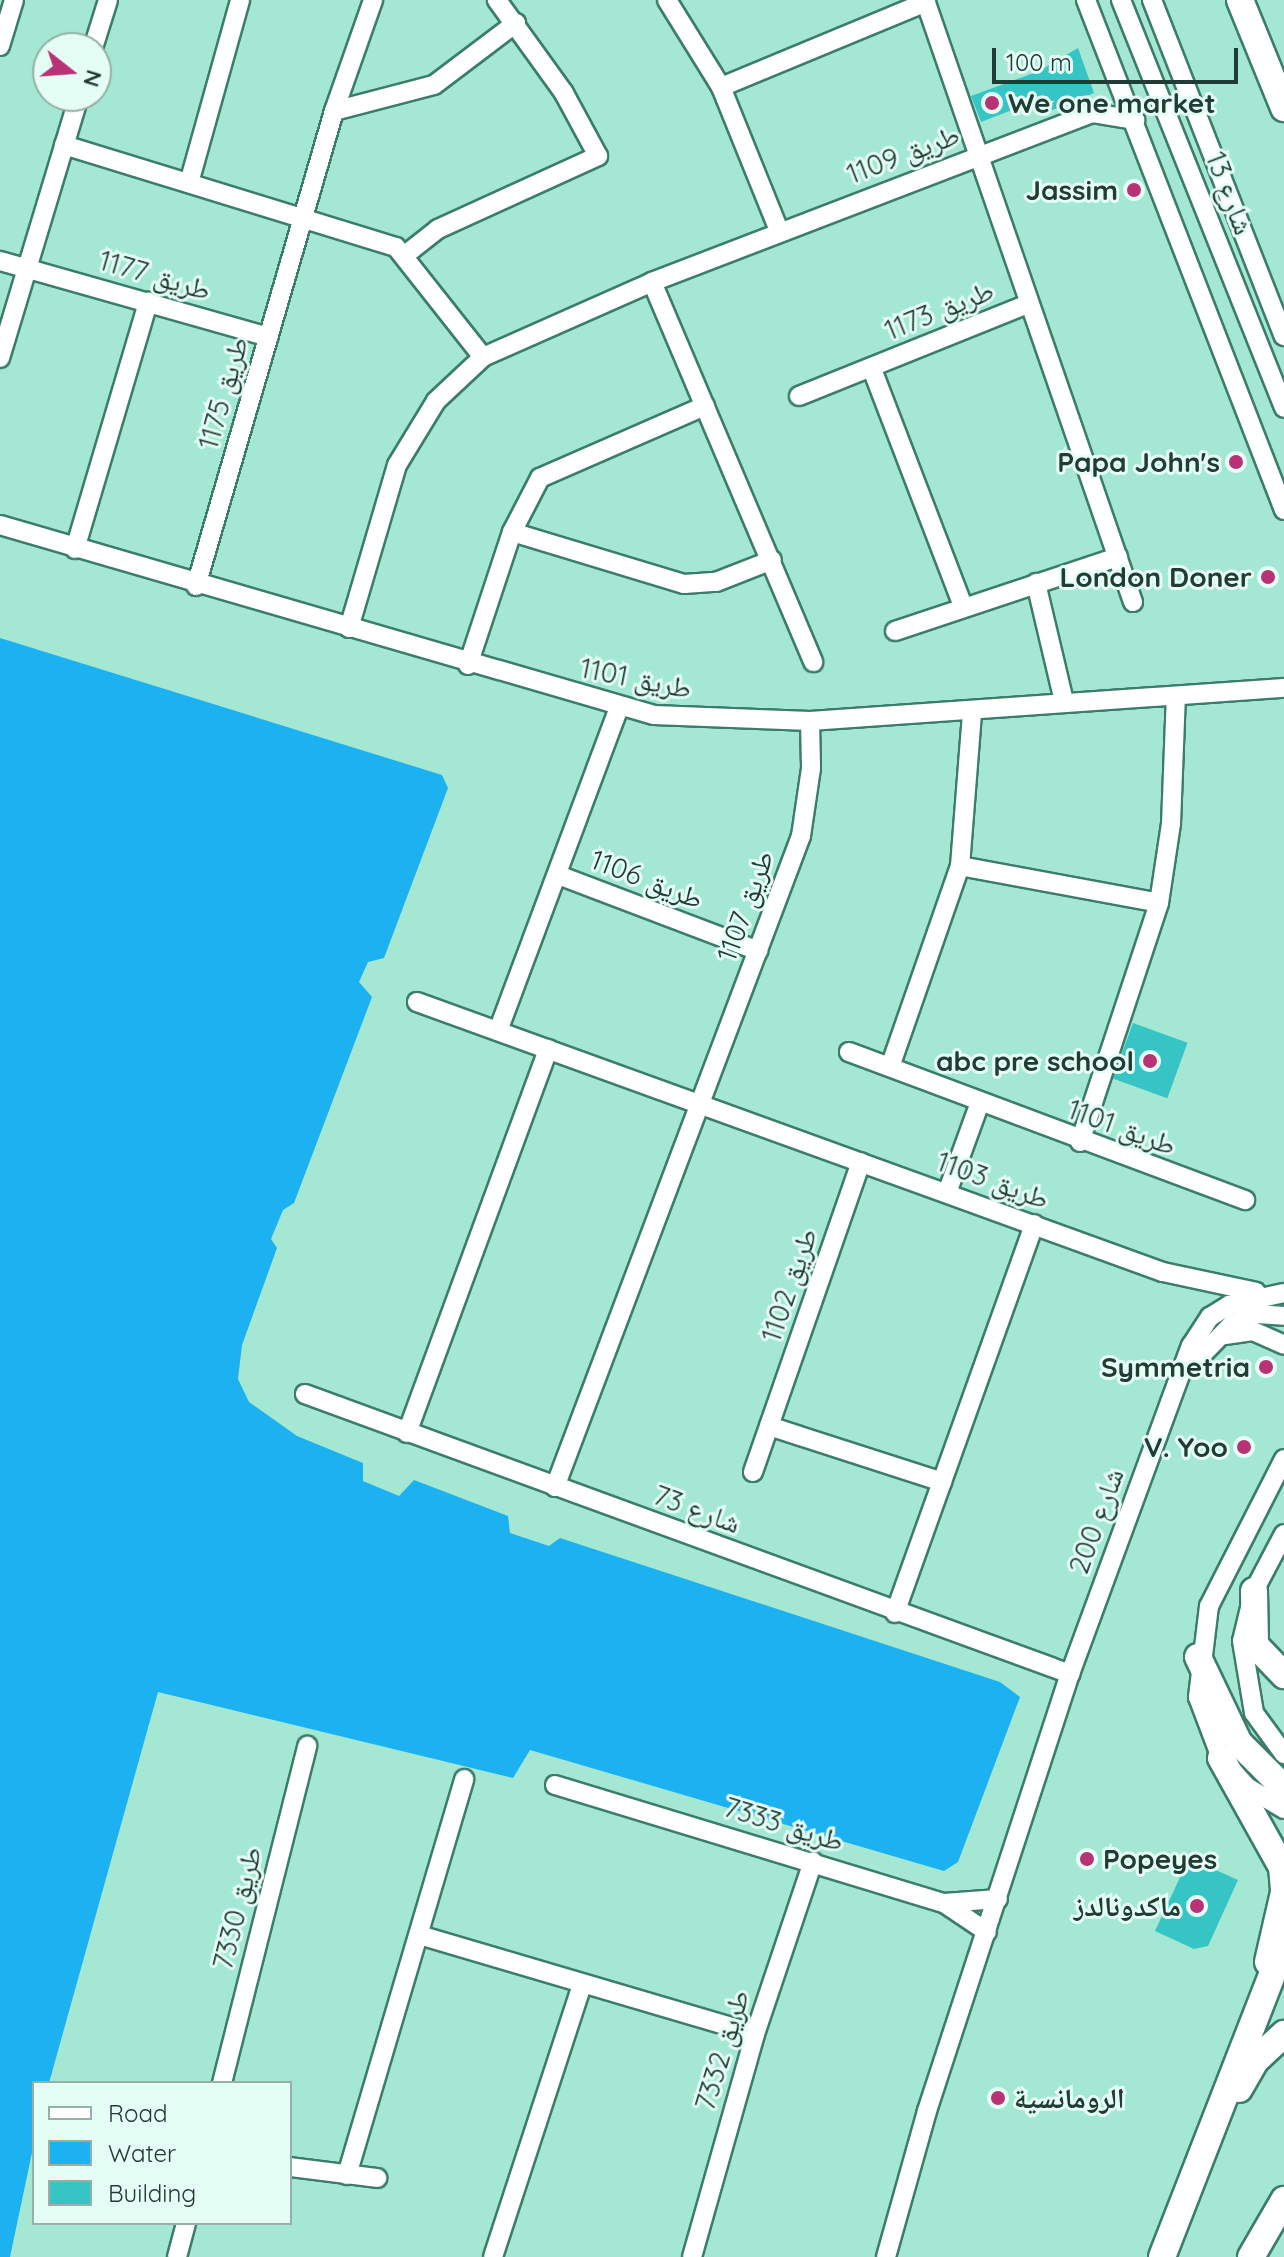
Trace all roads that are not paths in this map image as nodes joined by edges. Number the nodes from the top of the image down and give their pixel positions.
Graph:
1 (14, 0) edge
2 (108, 0) edge
3 (240, 0) edge
4 (373, 0) edge
5 (497, 0) edge
6 (667, 0) edge
7 (1086, 0) edge
8 (1121, 0) edge
9 (1152, 0) edge
10 (1240, 0) edge
11 (925, 1) edge
12 (516, 23) junction
13 (98, 32) edge
14 (0, 46) edge
15 (1116, 74) junction
16 (721, 87) junction
17 (1284, 108) edge
18 (334, 111) junction
19 (74, 112) edge
20 (1093, 113) junction
21 (1135, 120) junction
22 (64, 145) junction
23 (977, 155) junction
24 (189, 183) junction
25 (303, 217) junction
26 (780, 233) junction
27 (405, 255) junction
28 (0, 261) edge
29 (27, 268) junction
30 (652, 282) junction
31 (148, 302) junction
32 (1028, 304) junction
33 (1284, 336) edge
34 (268, 337) junction
35 (483, 357) junction
36 (0, 358) edge
37 (872, 369) junction
38 (799, 396) dead end
39 (705, 406) junction
40 (1284, 408) edge
41 (1284, 510) edge
42 (0, 525) edge
43 (512, 532) junction
44 (75, 549) junction
45 (1118, 557) junction
46 (772, 560) junction
47 (1036, 583) junction
48 (196, 586) junction
49 (1133, 602) dead end
50 (962, 604) junction
51 (349, 628) junction
52 (895, 631) dead end
53 (813, 662) dead end
54 (468, 665) junction
55 (1284, 688) edge
56 (1176, 696) junction
57 (1064, 701) junction
58 (619, 708) junction
59 (972, 712) junction
60 (810, 721) junction
61 (960, 866) junction
62 (561, 876) junction
63 (1159, 903) junction
64 (758, 951) junction
65 (417, 1002) dead end
66 (498, 1031) junction
67 (548, 1049) junction
68 (849, 1052) dead end
69 (891, 1064) junction
70 (701, 1104) junction
71 (979, 1105) junction
72 (1080, 1142) junction
73 (861, 1162) junction
74 (947, 1193) junction
75 (1245, 1200) dead end
76 (1034, 1224) junction
77 (1279, 1290) edge
78 (1284, 1316) edge
79 (1212, 1341) junction
80 (1284, 1345) edge
81 (1175, 1386) junction
82 (305, 1394) dead end
83 (769, 1426) junction
84 (407, 1433) junction
85 (1284, 1459) edge
86 (753, 1472) dead end
87 (942, 1482) junction
88 (555, 1487) junction
89 (1284, 1534) edge
90 (1254, 1591) junction
91 (895, 1613) junction
92 (1198, 1657) junction
93 (1070, 1674) junction
94 (1284, 1675) edge
95 (307, 1746) dead end
96 (1284, 1754) edge
97 (1221, 1758) junction
98 (464, 1779) dead end
99 (555, 1785) dead end
100 (1284, 1788) edge
101 (1284, 1809) edge
102 (813, 1862) junction
103 (1284, 1890) edge
104 (998, 1899) junction
105 (944, 1903) junction
106 (987, 1932) junction
107 (419, 1935) junction
108 (1284, 1944) edge
109 (582, 1985) junction
110 (1260, 1993) junction
111 (755, 2034) junction
112 (1284, 2034) edge
113 (223, 2081) edge
114 (1210, 2139) junction
115 (292, 2167) edge
116 (347, 2175) junction
117 (377, 2178) dead end
118 (1284, 2200) edge
119 (185, 2225) edge
120 (177, 2257) edge
121 (493, 2257) edge
122 (692, 2257) edge
123 (886, 2257) edge
124 (1162, 2257) edge
125 (1251, 2257) edge

1 - 14 street
2 - 13 street
3 - 24 street
4 - 18 street, طريق 1175
5 - 12 street
6 - 16 street
7 - 15 street
8 - 40 street, شارع 13
9 - 33 street, شارع 13
10 - 17 highway
11 - 16 street
11 - 23 street, طريق 1173
12 - 18 street
12 - 27 street
15 - 20 street
15 - 21 street
16 - 26 street
18 - 25 street, طريق 1175
19 - 22 street
20 - 21 street, طريق 1109
20 - 23 street, طريق 1109
21 - 41 street
22 - 24 street
22 - 29 street
23 - 26 street, طريق 1109
23 - 32 street, طريق 1173
24 - 25 street
25 - 27 street
25 - 34 street, طريق 1175
26 - 30 street, طريق 1109
27 - 35 street
28 - 29 street, طريق 1177
29 - 31 street, طريق 1177
29 - 36 street
30 - 35 street, طريق 1109
30 - 39 street
31 - 34 street, طريق 1177
31 - 44 street
32 - 37 street, طريق 1173
32 - 45 street, طريق 1173
34 - 48 street, طريق 1175
35 - 51 street, طريق 1109
37 - 38 street, طريق 1173
37 - 50 street
39 - 43 street
39 - 46 street
42 - 44 street, طريق 1101
43 - 46 street
43 - 54 street
44 - 48 street, طريق 1101
45 - 47 street
45 - 49 street, طريق 1173
46 - 53 street
47 - 50 street
47 - 57 street
48 - 51 street, طريق 1101
50 - 52 street
51 - 54 street, طريق 1101
54 - 58 street, طريق 1101
55 - 56 street, طريق 1101
56 - 57 street, طريق 1101
56 - 63 street
57 - 59 street, طريق 1101
58 - 60 street, طريق 1101
58 - 62 street, طريق 1106
59 - 60 street, طريق 1101
59 - 61 street
60 - 64 street, طريق 1107
61 - 63 street
61 - 69 street
62 - 64 street, طريق 1106
62 - 66 street, طريق 1106
63 - 72 street
64 - 70 street, طريق 1107
65 - 66 street, طريق 1103
66 - 67 street, طريق 1103
67 - 70 street, طريق 1103
67 - 84 street
68 - 69 street, طريق 1101
69 - 71 street, طريق 1101
70 - 73 street, طريق 1103
70 - 88 street
71 - 72 street, طريق 1101
71 - 74 street
72 - 75 street, طريق 1101
73 - 74 street, طريق 1103
73 - 83 street, طريق 1102
74 - 76 street, طريق 1103
76 - 77 street, طريق 1103
76 - 87 street
77 - 81 street, شارع 200
78 - 79 street, شارع 200
79 - 80 street
79 - 81 street, شارع 200
81 - 93 street, شارع 200
82 - 84 street, شارع 73
83 - 86 street, طريق 1102
83 - 87 street
84 - 88 street, شارع 73
85 - 92 street
87 - 91 street
88 - 91 street, شارع 73
89 - 90 street
90 - 94 highway
90 - 96 street
91 - 93 street, شارع 73
92 - 97 street
92 - 100 highway
93 - 104 street, شارع 200
95 - 113 street, طريق 7330
97 - 101 street
97 - 103 highway
98 - 107 street
99 - 102 street, طريق 7333
102 - 105 street, طريق 7333
102 - 111 street, طريق 7332
103 - 110 highway
104 - 105 street, طريق 7333
104 - 106 street, شارع 200
105 - 106 street
106 - 123 street, شارع 200
107 - 109 street
107 - 116 street
108 - 110 highway
109 - 111 street
109 - 121 street
110 - 114 highway
111 - 122 street, طريق 7332
112 - 114 highway
114 - 124 highway
115 - 116 street
116 - 117 street
118 - 125 highway
119 - 120 street

